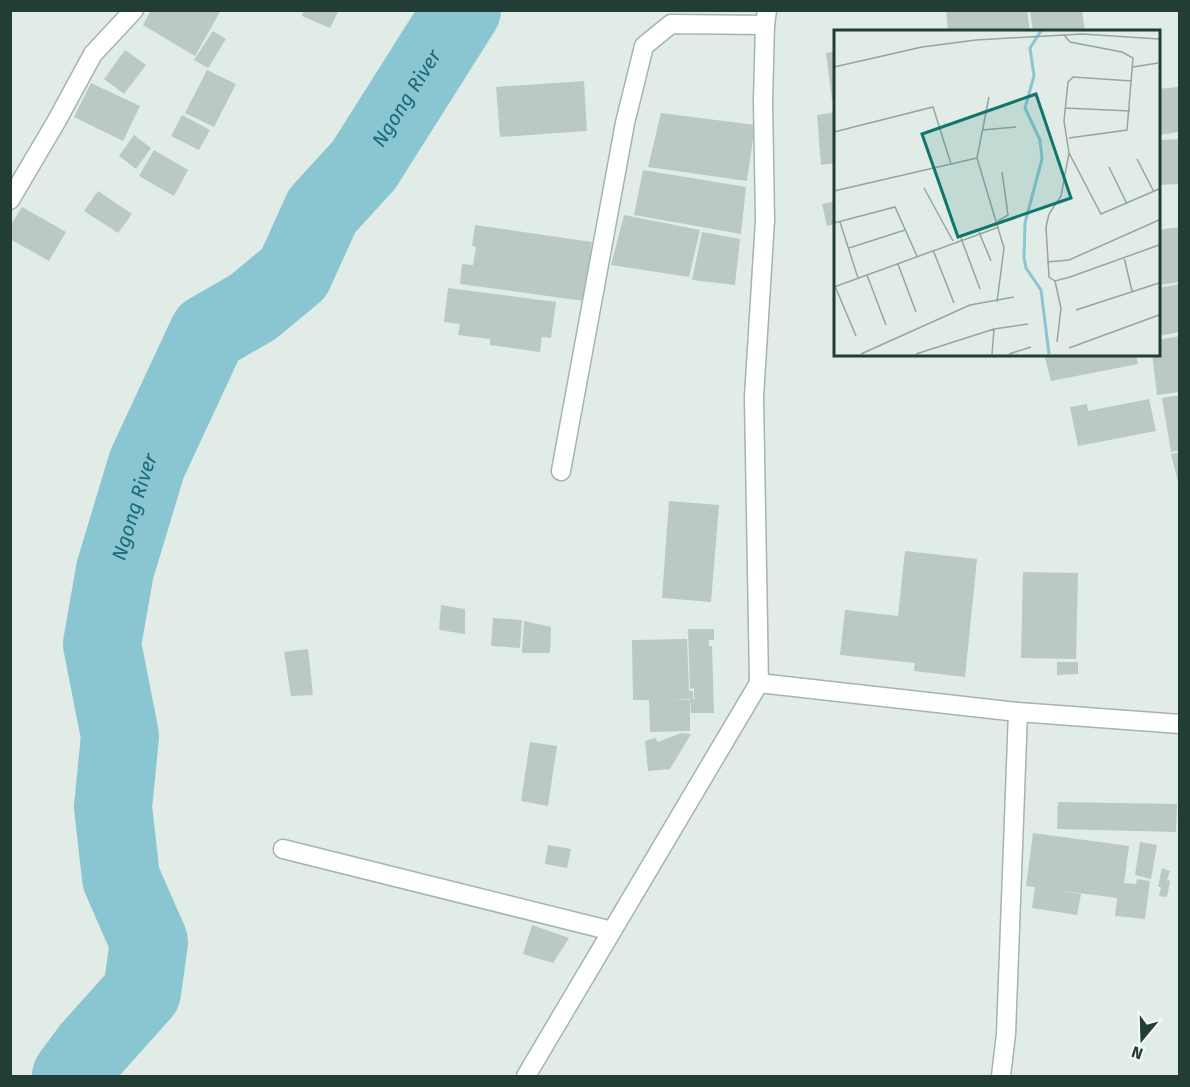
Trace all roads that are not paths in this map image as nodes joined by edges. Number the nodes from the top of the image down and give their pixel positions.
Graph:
1 (134, 10) edge
2 (766, 18) edge
3 (10, 200) edge
4 (561, 471) dead end
5 (759, 683) junction
6 (1018, 712) junction
7 (1179, 724) edge
8 (283, 849) dead end
9 (612, 931) junction
10 (526, 1077) edge
11 (1001, 1077) edge

1 - 3 street
2 - 4 street
2 - 5 street
5 - 6 street
5 - 9 street
6 - 7 street
6 - 11 street
8 - 9 street
9 - 10 street

